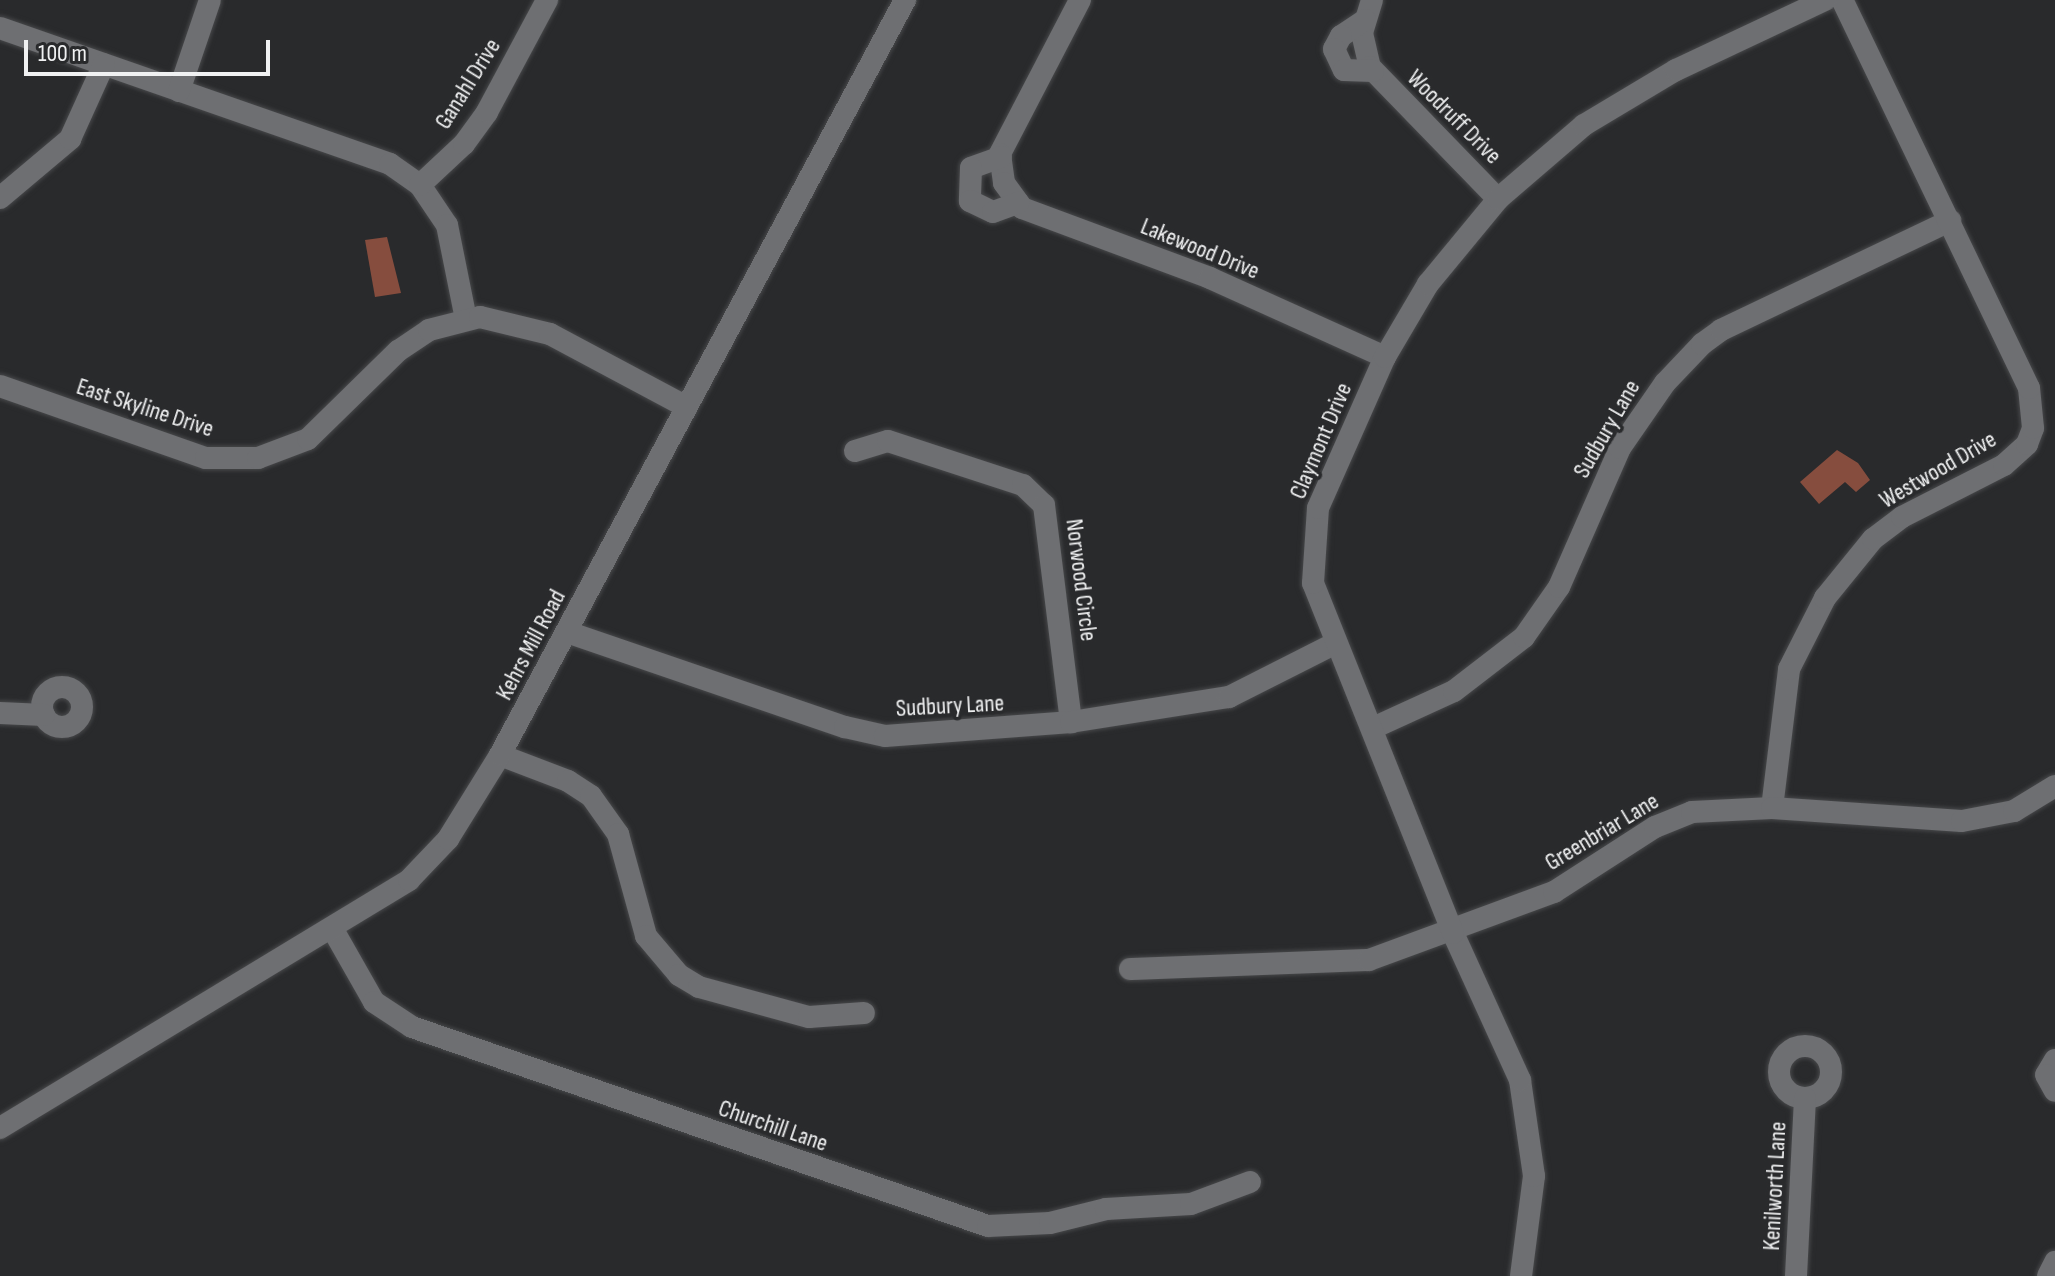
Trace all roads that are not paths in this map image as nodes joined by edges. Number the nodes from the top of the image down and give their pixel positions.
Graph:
1 (210, 0) edge
2 (547, 0) edge
3 (905, 0) edge
4 (1080, 0) edge
5 (1825, 0) edge
6 (1842, 0) edge
7 (1368, 10) edge
8 (0, 28) edge
9 (104, 64) junction
10 (1373, 71) junction
11 (179, 91) junction
12 (1001, 157) junction
13 (420, 185) junction
14 (0, 198) edge
15 (1498, 199) junction
16 (1018, 203) junction
17 (1950, 221) junction
18 (466, 319) junction
19 (1385, 357) junction
20 (0, 386) edge
21 (687, 407) junction
22 (855, 451) dead end
23 (567, 632) junction
24 (1336, 643) junction
25 (0, 713) edge
26 (44, 715) dead end
27 (1071, 722) junction
28 (1373, 728) junction
29 (500, 755) junction
30 (2055, 786) edge
31 (1772, 808) junction
32 (332, 928) junction
33 (1453, 933) junction
34 (1130, 969) dead end
35 (864, 1013) dead end
36 (2055, 1060) edge
37 (2055, 1091) edge
38 (1805, 1098) dead end
39 (0, 1128) edge
40 (1250, 1182) dead end
41 (2055, 1262) edge
42 (1521, 1276) edge
43 (1796, 1276) edge
44 (2048, 1276) edge

1 - 11 street
2 - 13 street, Ganahl Drive
3 - 21 street, Kehrs Mill Road
4 - 12 street
5 - 15 street, Claymont Drive
6 - 17 street, Westwood Drive
7 - 10 street, Woodruff Drive
7 - 10 street, Woodruff Drive
8 - 9 street
9 - 11 street
9 - 14 street
10 - 15 street, Woodruff Drive
11 - 13 street
12 - 16 street
12 - 16 street
13 - 18 street
15 - 19 street, Claymont Drive
16 - 19 street, Lakewood Drive
17 - 28 street, Sudbury Lane
17 - 31 street, Westwood Drive
18 - 20 street, East Skyline Drive
18 - 21 street, East Skyline Drive
19 - 24 street, Claymont Drive
21 - 23 street, Kehrs Mill Road
22 - 27 street, Norwood Circle
23 - 27 street, Sudbury Lane
23 - 29 street, Kehrs Mill Road
24 - 27 street, Sudbury Lane
24 - 28 street, Claymont Drive
25 - 26 street
28 - 33 street, Claymont Drive
29 - 32 street, Kehrs Mill Road
29 - 35 street
30 - 31 street, Greenbriar Lane
31 - 33 street, Greenbriar Lane
32 - 39 street, Kehrs Mill Road
32 - 40 street, Churchill Lane
33 - 34 street, Greenbriar Lane
33 - 42 street, Claymont Drive
36 - 37 street
38 - 43 street, Kenilworth Lane
41 - 44 street

